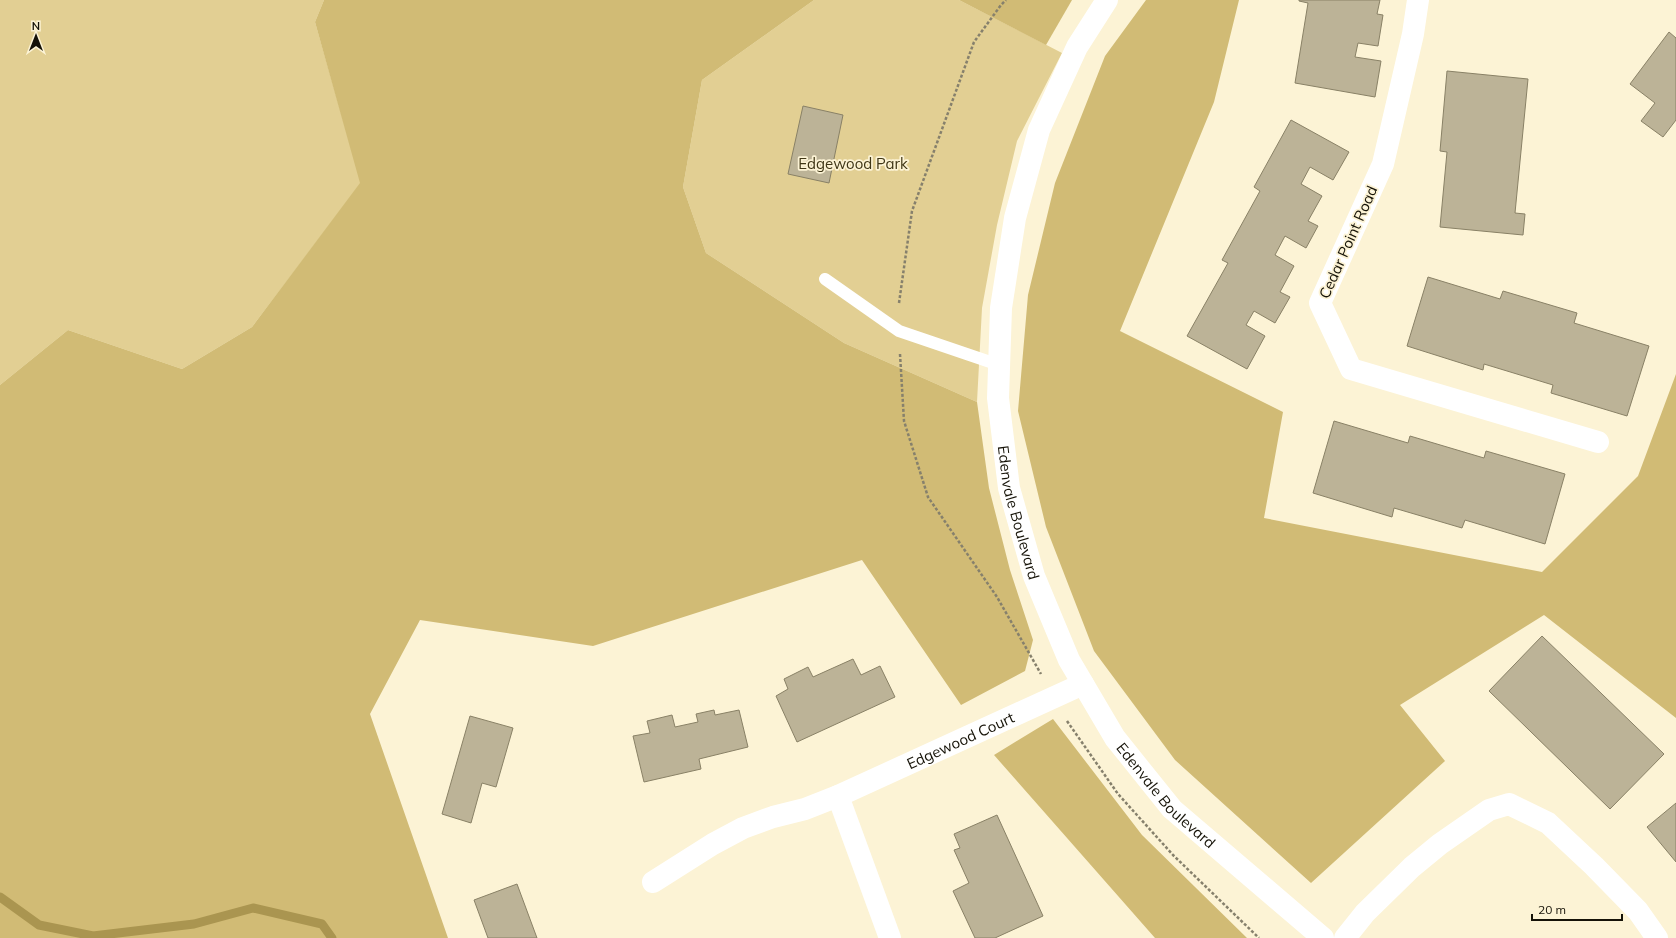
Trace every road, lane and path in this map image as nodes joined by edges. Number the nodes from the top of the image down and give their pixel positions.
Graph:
1 (1108, 0) edge
2 (1418, 0) edge
3 (825, 279) dead end
4 (999, 365) junction
5 (1598, 442) dead end
6 (1083, 684) junction
7 (838, 796) junction
8 (653, 882) dead end
9 (890, 938) edge
10 (1323, 938) edge
11 (1345, 938) edge
12 (1656, 938) edge

1 - 4 street, Edenvale Boulevard
2 - 5 street, Cedar Point Road
3 - 4 lane
4 - 6 street, Edenvale Boulevard
6 - 7 street, Edgewood Court
6 - 10 street, Edenvale Boulevard
7 - 8 street, Edgewood Court
7 - 9 street
11 - 12 street

